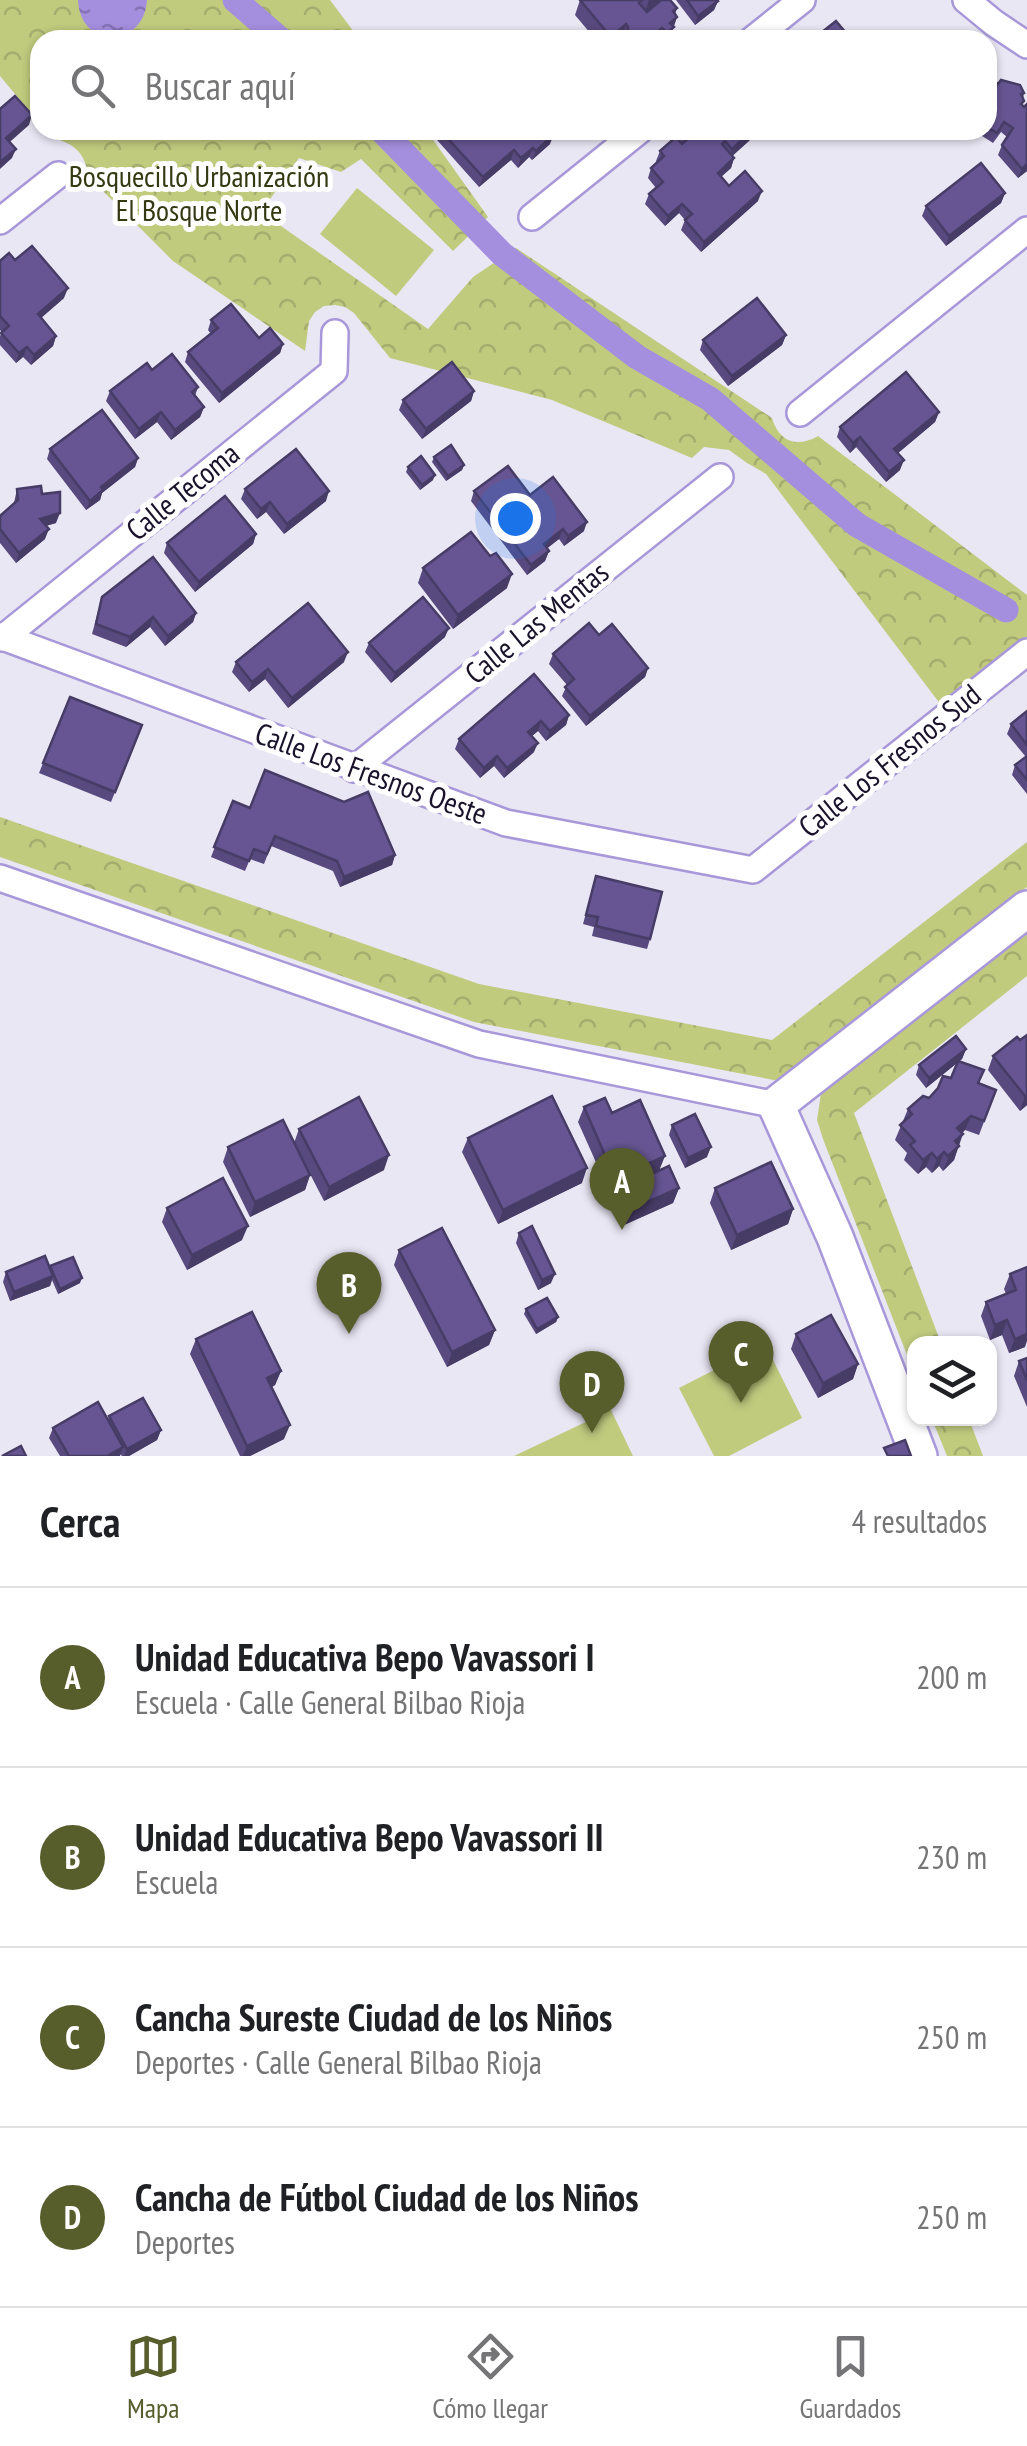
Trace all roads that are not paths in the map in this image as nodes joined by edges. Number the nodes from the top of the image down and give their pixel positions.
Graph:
1 (802, 0) edge
2 (966, 0) edge
3 (764, 30) edge
4 (1027, 45) edge
5 (628, 140) edge
6 (58, 175) dead end
7 (532, 217) dead end
8 (0, 220) edge
9 (1027, 230) edge
10 (335, 333) dead end
11 (800, 413) dead end
12 (720, 478) dead end
13 (2, 637) edge
14 (1027, 652) edge
15 (354, 768) junction
16 (753, 870) joint
17 (0, 878) edge
18 (1027, 909) edge
19 (776, 1105) junction
20 (919, 1456) edge

1 - 3 street
2 - 4 street
5 - 7 street
6 - 8 street
9 - 11 street
10 - 13 street, Calle Tecoma
12 - 15 street, Calle Las Mentas
13 - 15 street, Calle Los Fresnos Oeste
14 - 16 street, Calle Los Fresnos Sud
15 - 16 street, Calle Los Fresnos Oeste
17 - 19 street
18 - 19 street
19 - 20 street

